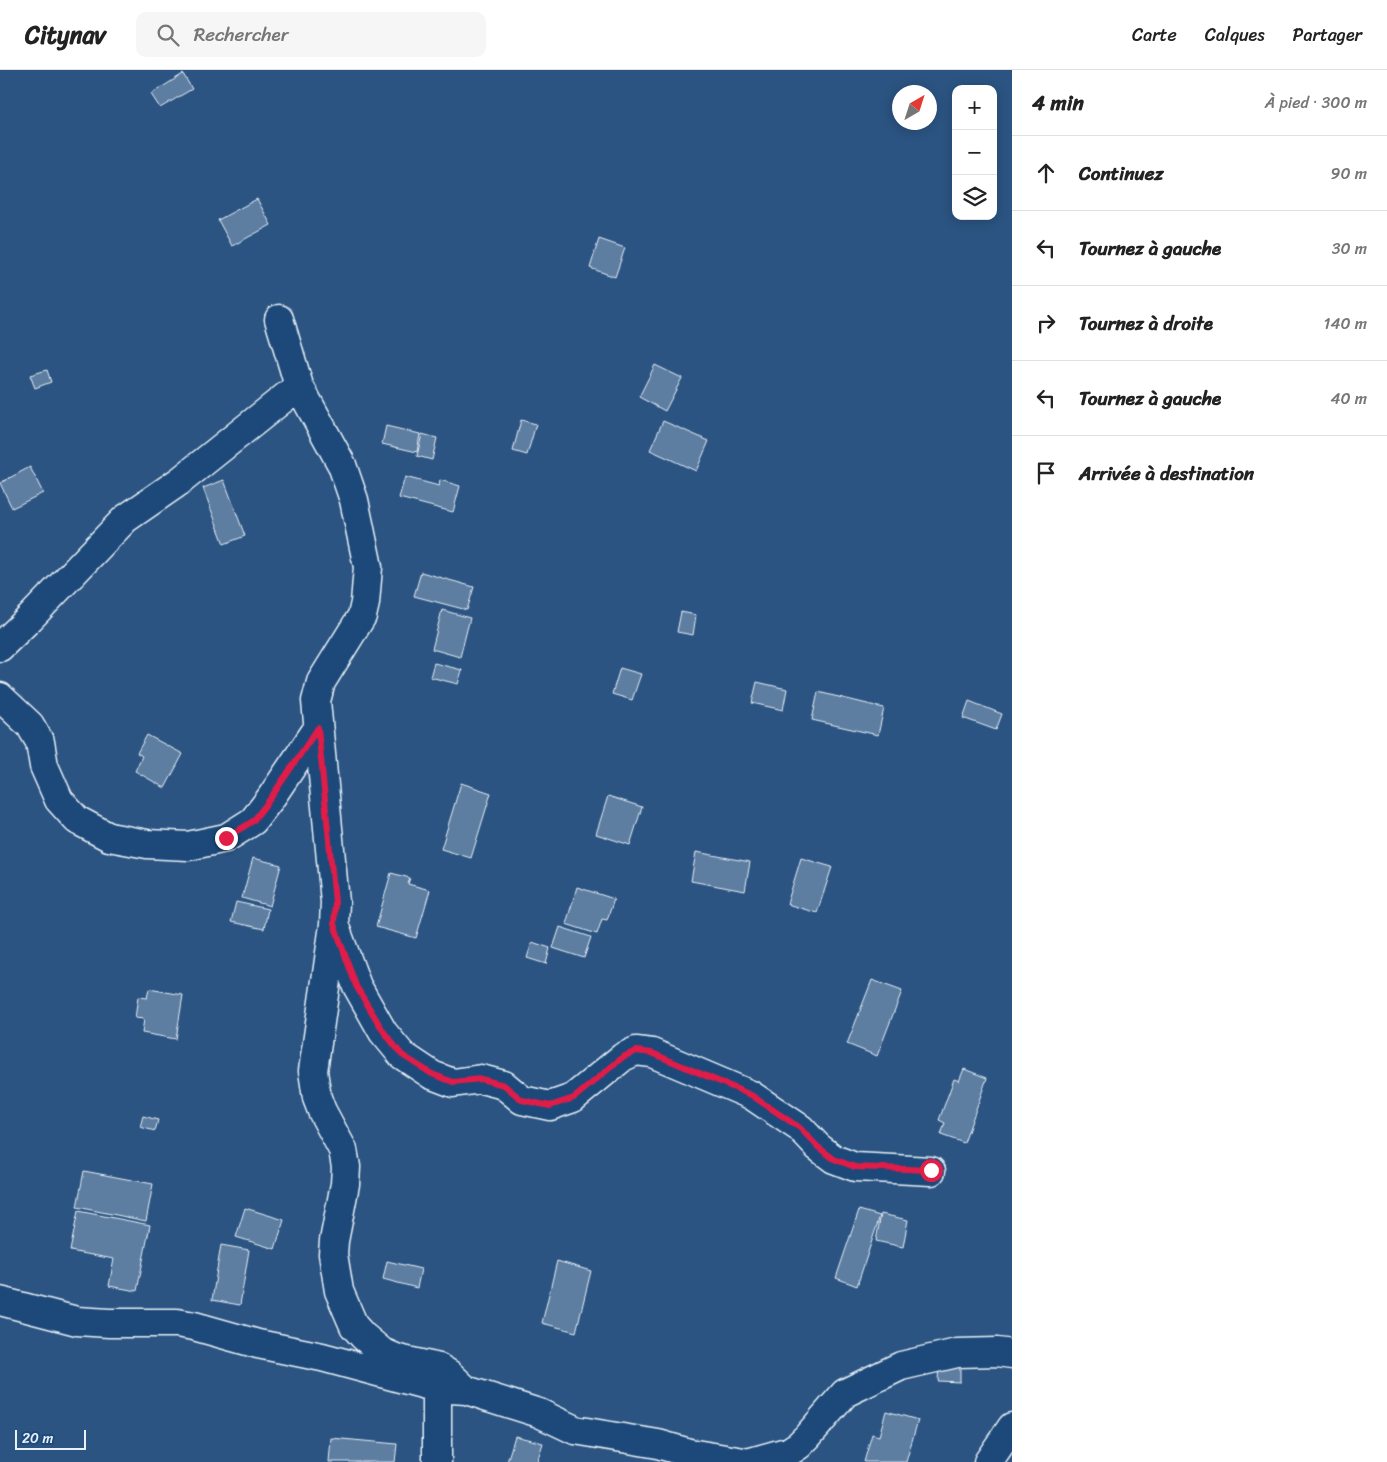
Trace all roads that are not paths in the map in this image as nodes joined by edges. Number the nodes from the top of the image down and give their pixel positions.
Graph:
1 (278, 319) dead end
2 (299, 386) junction
3 (0, 647) edge
4 (0, 697) edge
5 (318, 728) junction
6 (334, 924) junction
7 (931, 1170) dead end
8 (0, 1301) edge
9 (1012, 1354) edge
10 (436, 1388) junction
11 (466, 1390) junction
12 (1012, 1427) edge
13 (437, 1462) edge
14 (744, 1462) edge
15 (751, 1462) edge
16 (988, 1462) edge

1 - 2 street
2 - 3 street
2 - 5 street
4 - 5 street
5 - 6 street
6 - 7 street
6 - 11 street
8 - 10 street
9 - 15 street
10 - 11 street
10 - 13 street
11 - 14 street
12 - 16 street

